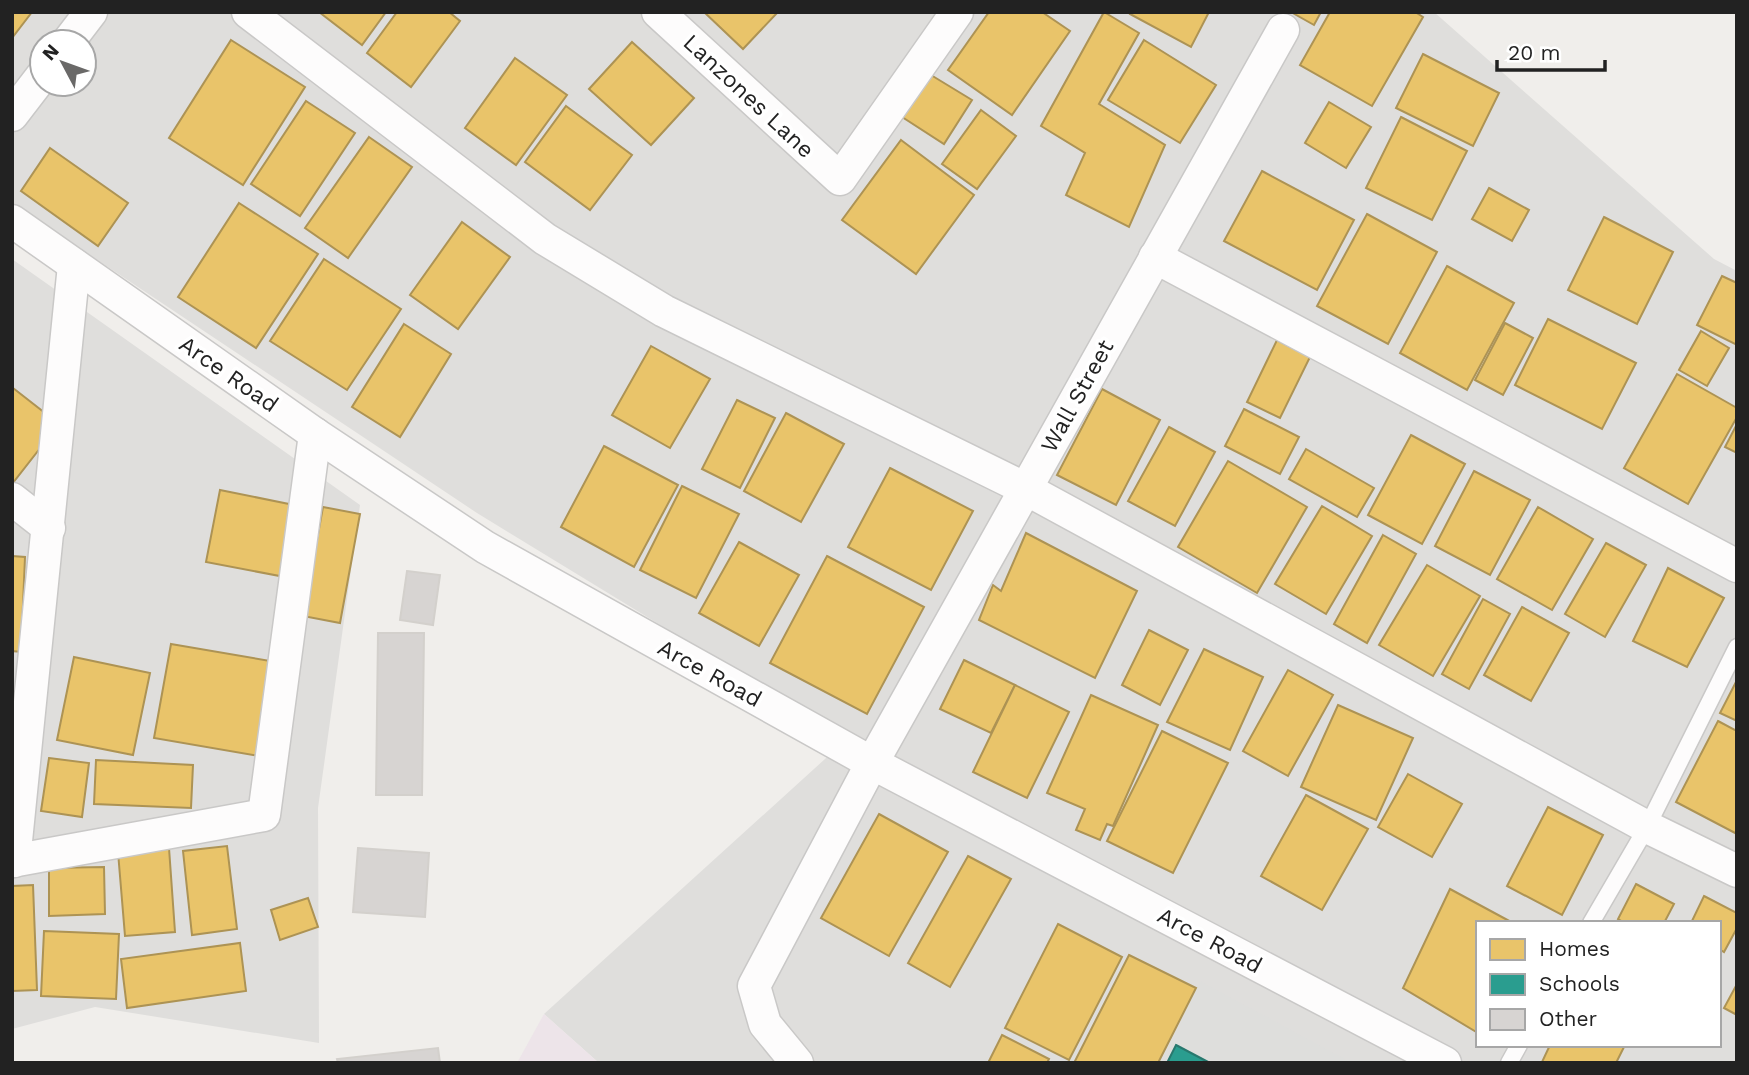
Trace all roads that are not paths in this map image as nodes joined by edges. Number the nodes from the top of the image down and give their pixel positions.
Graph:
1 (91, 12) edge
2 (248, 12) edge
3 (658, 12) edge
4 (957, 12) edge
5 (79, 28) edge
6 (1283, 30) dead end
7 (28, 94) edge
8 (12, 115) edge
9 (12, 221) edge
10 (1155, 257) junction
11 (74, 265) junction
12 (315, 434) junction
13 (1026, 489) junction
14 (12, 499) edge
15 (49, 528) junction
16 (1737, 566) edge
17 (1737, 647) edge
18 (872, 763) junction
19 (1647, 827) junction
20 (13, 861) edge
21 (1737, 871) edge
22 (1592, 921) edge
23 (1518, 1047) edge
24 (797, 1063) edge
25 (1446, 1063) edge
26 (1509, 1063) edge

1 - 5 street
2 - 13 street
3 - 4 street, Lanzones Lane
6 - 10 street, Wall Street
7 - 8 street
9 - 11 street, Arce Road
10 - 13 street, Wall Street
10 - 16 street
11 - 12 street, Arce Road
11 - 15 street
12 - 18 street, Arce Road
12 - 20 street
13 - 18 street, Wall Street
13 - 19 street
14 - 15 street
15 - 20 street
17 - 19 lane
18 - 24 street, Wall Street
18 - 25 street, Arce Road
19 - 21 street
19 - 22 lane
23 - 26 lane

